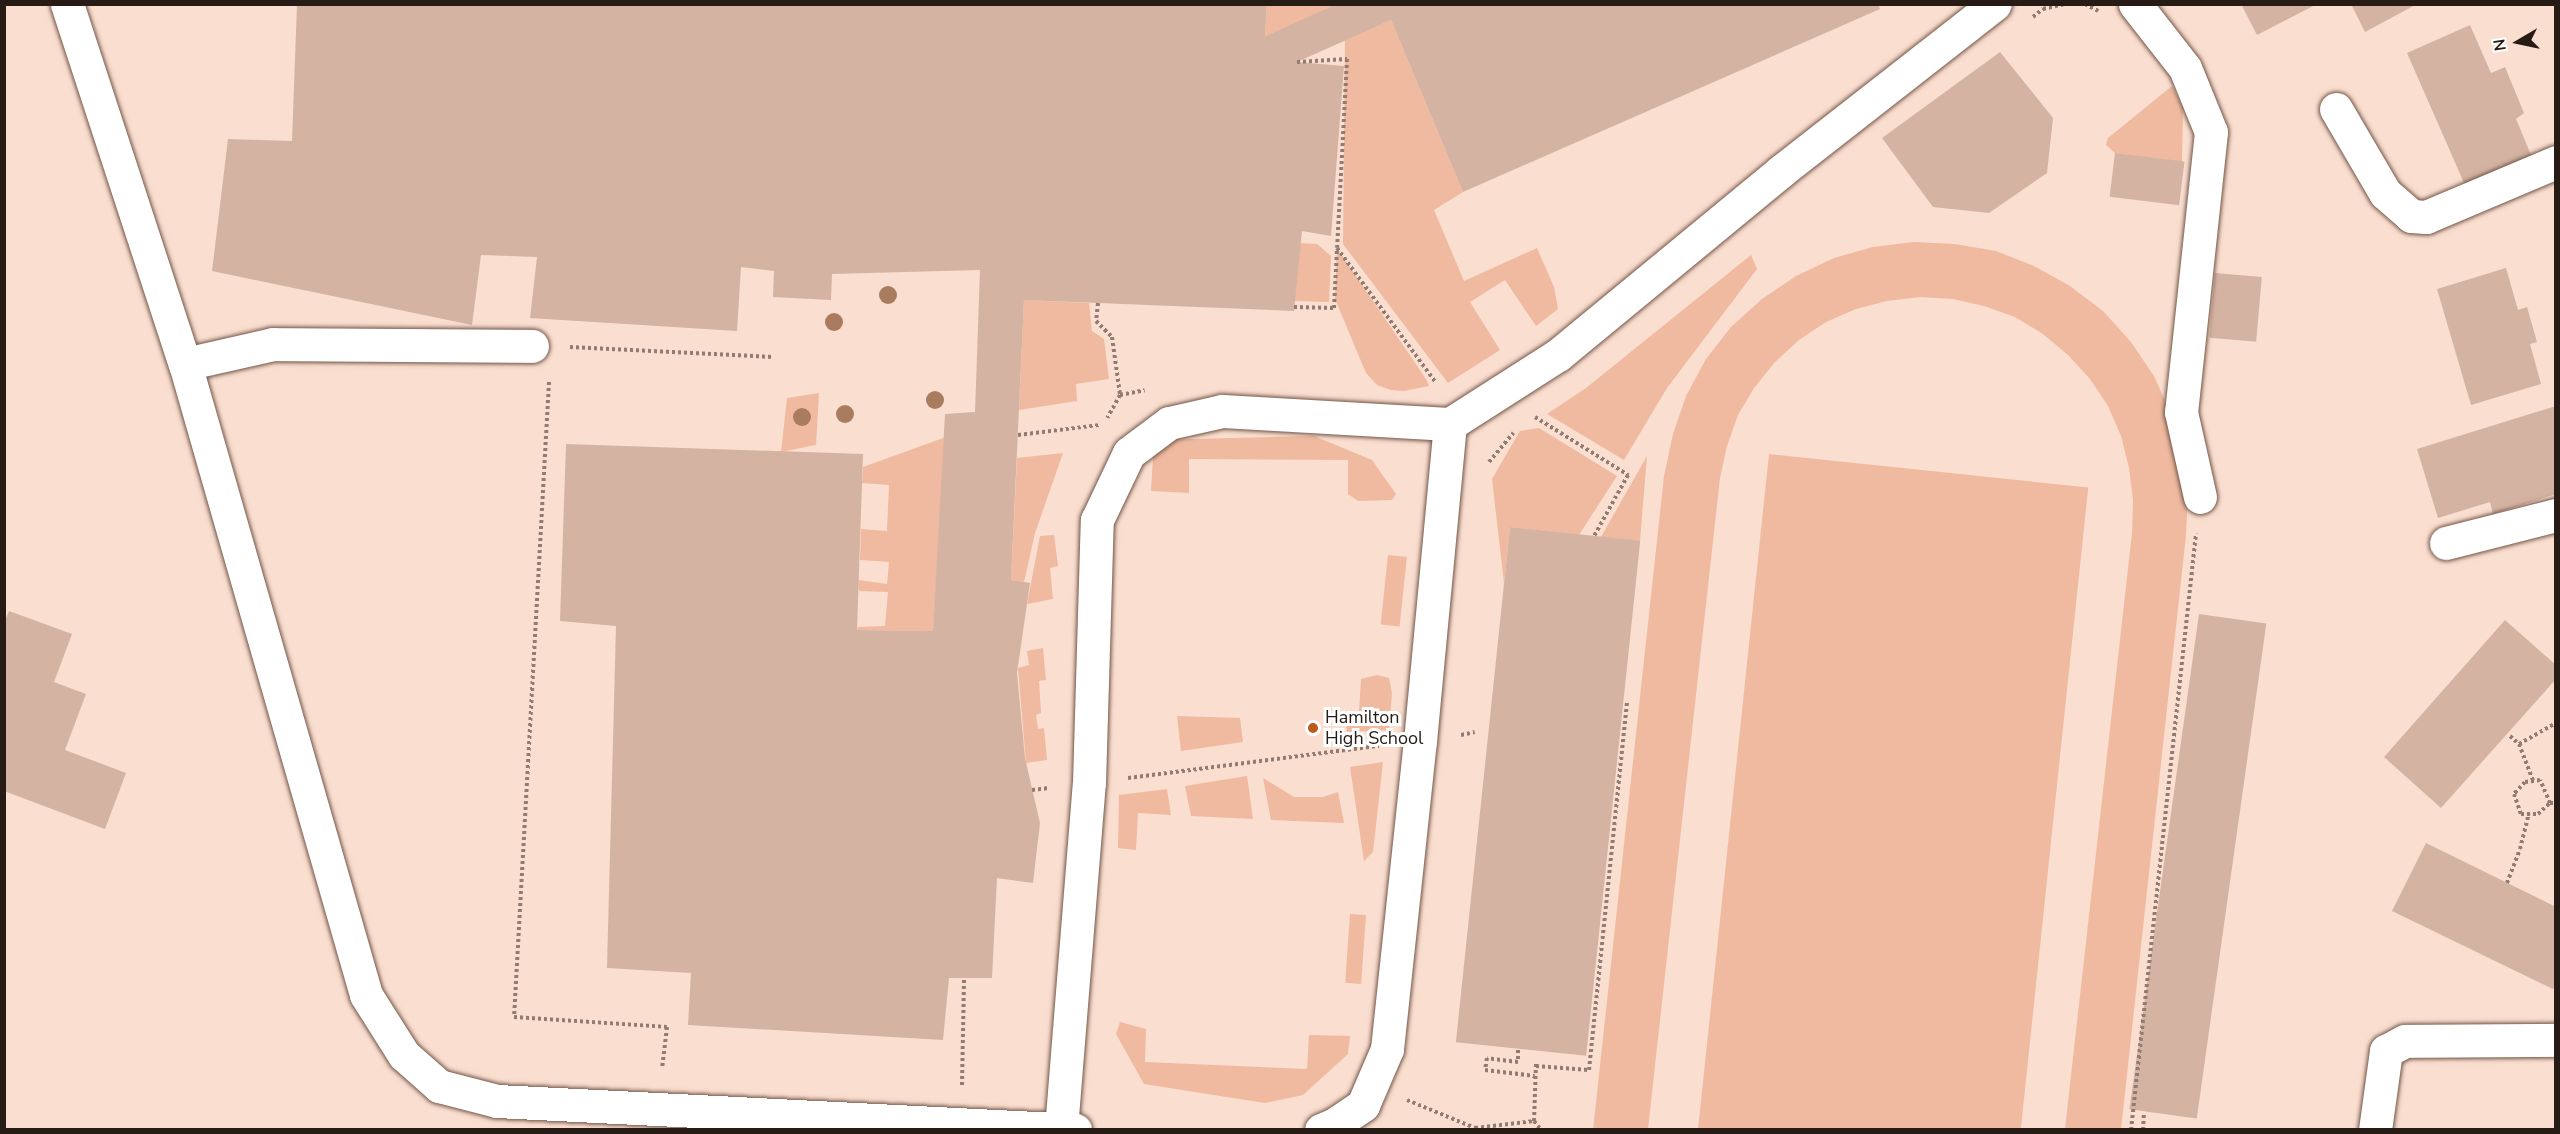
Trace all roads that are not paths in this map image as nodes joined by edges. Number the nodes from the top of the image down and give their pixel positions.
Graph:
1 (67, 4) edge
2 (1995, 4) edge
3 (2135, 4) edge
4 (2336, 109) dead end
5 (2556, 162) edge
6 (547, 346) road end
7 (184, 364) junction
8 (1450, 424) junction
9 (2200, 497) road end
10 (2556, 515) edge
11 (2446, 543) dead end
12 (2556, 1040) edge
13 (1061, 1129) edge
14 (1075, 1130) edge
15 (1321, 1130) edge
16 (2375, 1130) edge

1 - 7 lane
2 - 8 lane
3 - 9 lane
4 - 5 lane
6 - 7 lane
7 - 13 lane
8 - 13 lane
8 - 15 lane
10 - 11 lane
12 - 16 lane
13 - 14 lane

